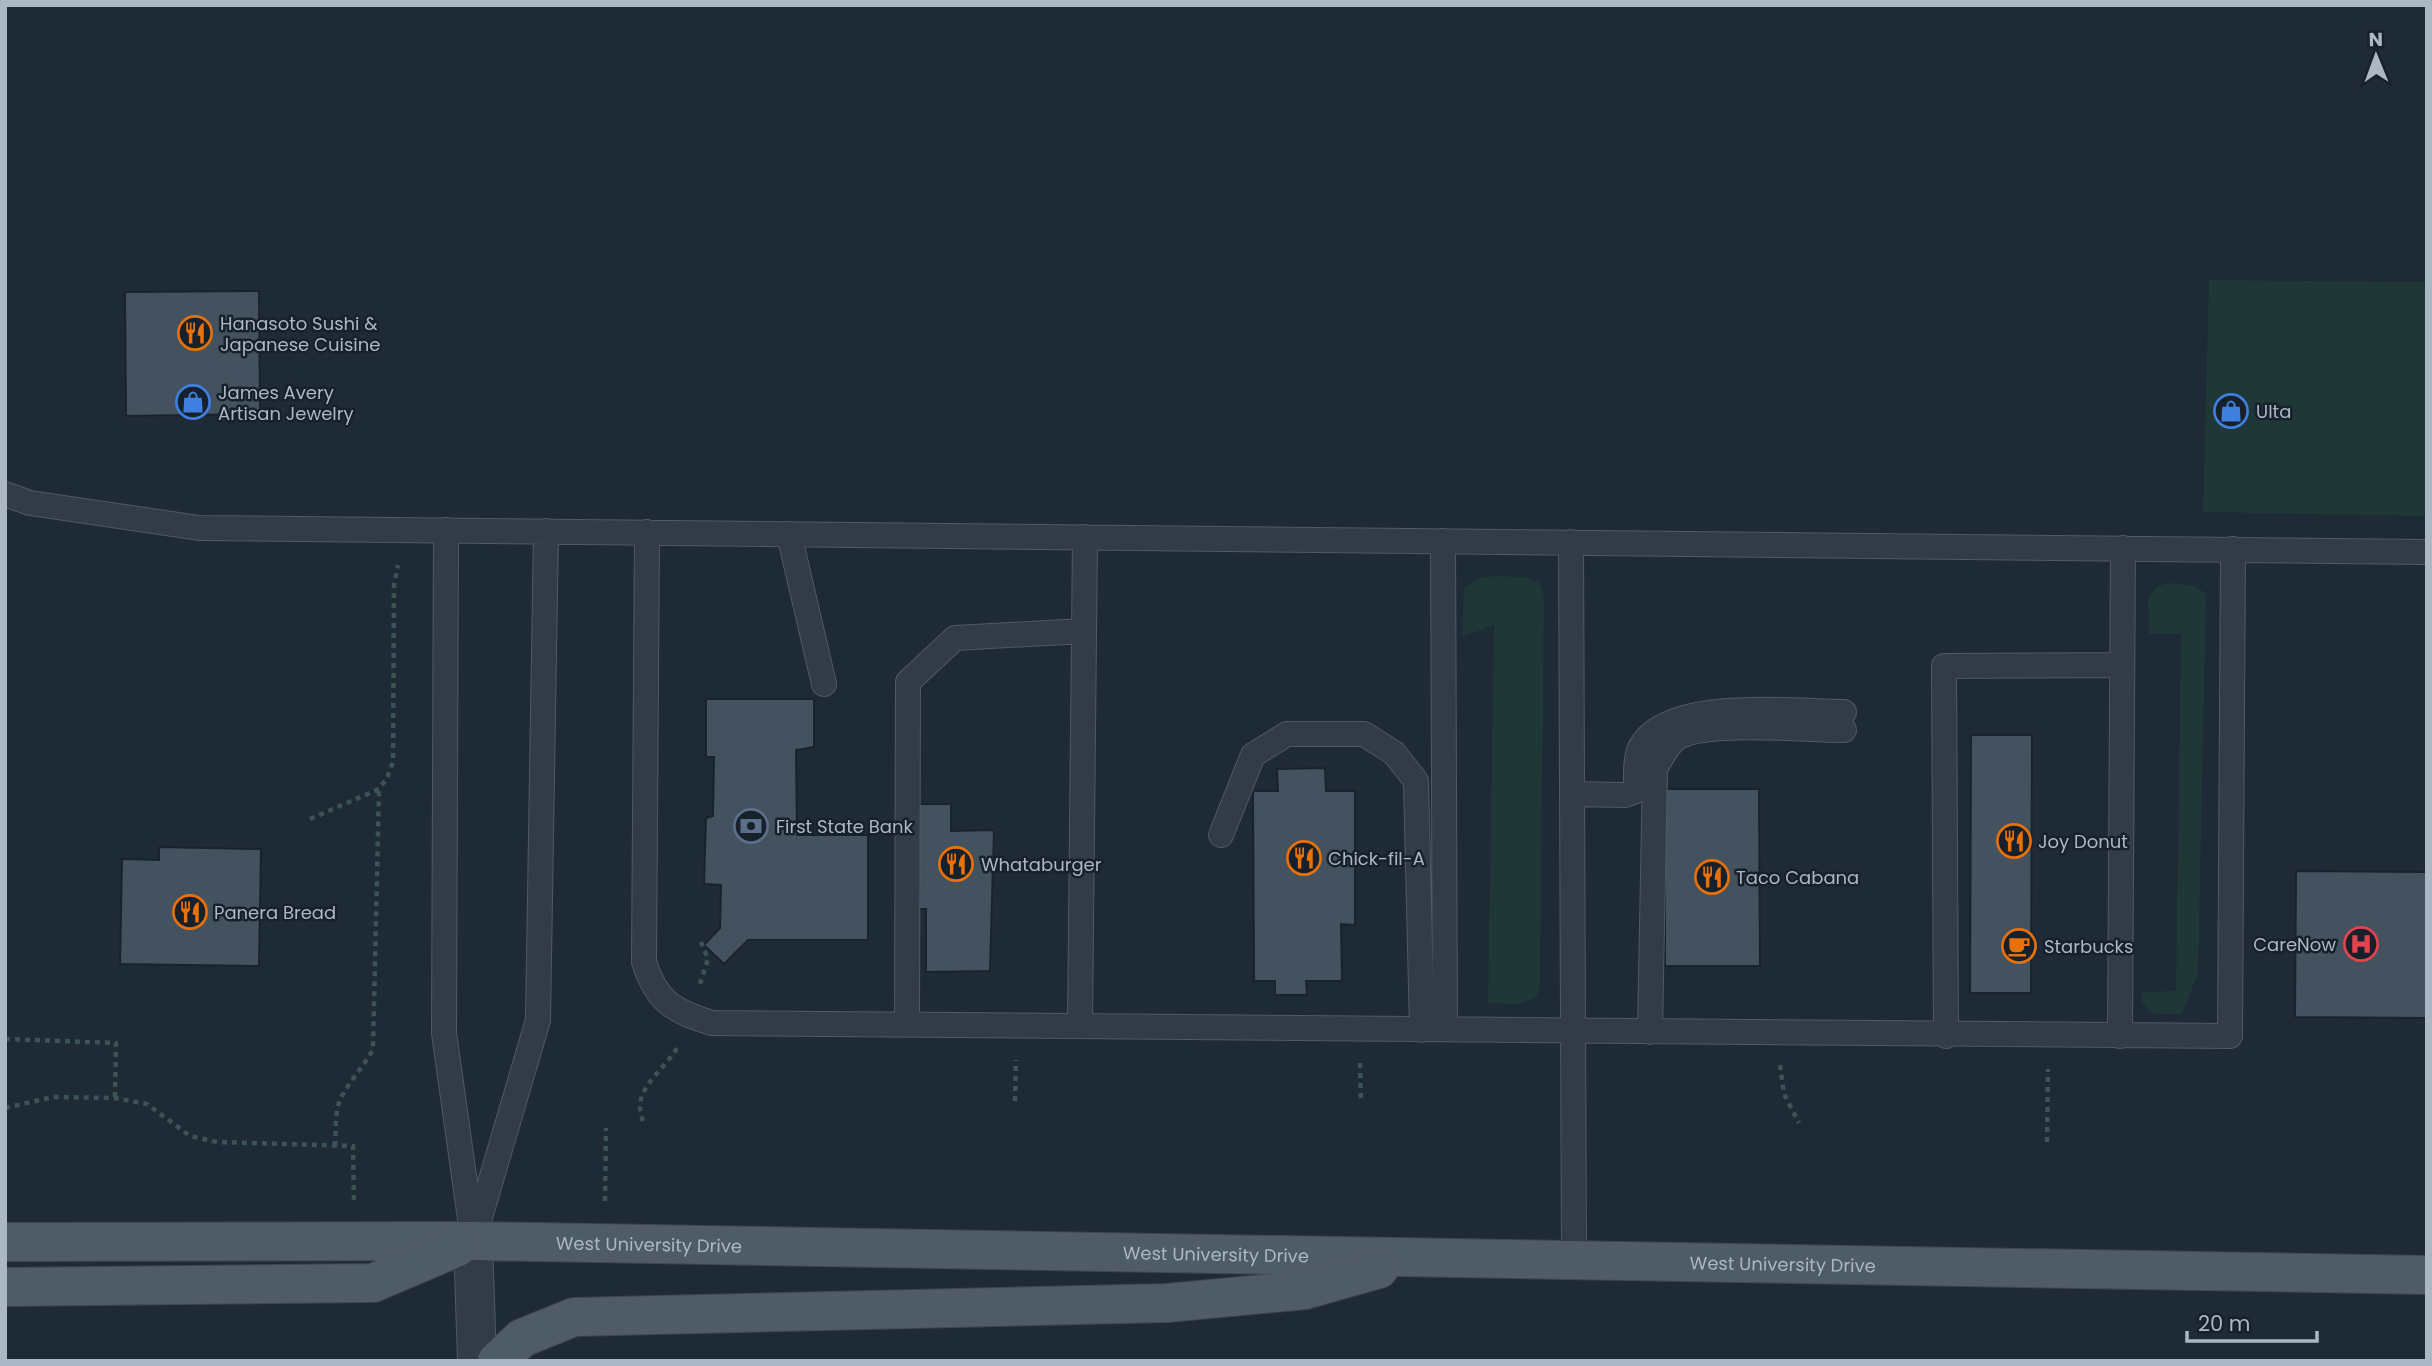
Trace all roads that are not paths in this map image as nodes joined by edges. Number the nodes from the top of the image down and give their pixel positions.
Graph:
1 (5, 494) edge
2 (446, 530) junction
3 (546, 531) junction
4 (647, 532) junction
5 (789, 534) junction
6 (1085, 537) junction
7 (1443, 541) junction
8 (1571, 542) junction
9 (2123, 548) junction
10 (2233, 549) junction
11 (2427, 552) edge
12 (1084, 631) junction
13 (2122, 665) junction
14 (824, 684) dead end
15 (1572, 794) junction
16 (1221, 835) dead end
17 (906, 1023) junction
18 (1080, 1025) junction
19 (1433, 1029) junction
20 (1573, 1032) junction
21 (1650, 1032) junction
22 (1947, 1036) junction
23 (2120, 1036) junction
24 (473, 1241) junction
25 (5, 1242) edge
26 (1418, 1258) junction
27 (1574, 1260) junction
28 (2427, 1275) edge
29 (5, 1287) edge
30 (477, 1361) edge
31 (497, 1361) edge

1 - 2 lane
2 - 3 lane
2 - 24 lane
3 - 4 lane
3 - 24 lane
4 - 5 lane
4 - 17 lane
5 - 6 lane
5 - 14 lane
6 - 7 lane
6 - 12 lane
7 - 8 lane
7 - 19 lane
8 - 9 lane
8 - 15 lane
9 - 10 lane
9 - 13 lane
10 - 11 lane
10 - 23 lane
12 - 17 lane
12 - 18 lane
13 - 22 lane
13 - 23 lane
15 - 20 lane
15 - 21 lane
16 - 19 lane
17 - 18 lane
18 - 19 lane
19 - 20 lane
20 - 21 lane
20 - 27 lane
21 - 22 lane
22 - 23 lane
24 - 25 main road, West University Drive
24 - 26 main road, West University Drive
24 - 29 main road
24 - 30 street
26 - 27 main road, West University Drive
26 - 31 main road
27 - 28 main road, West University Drive

